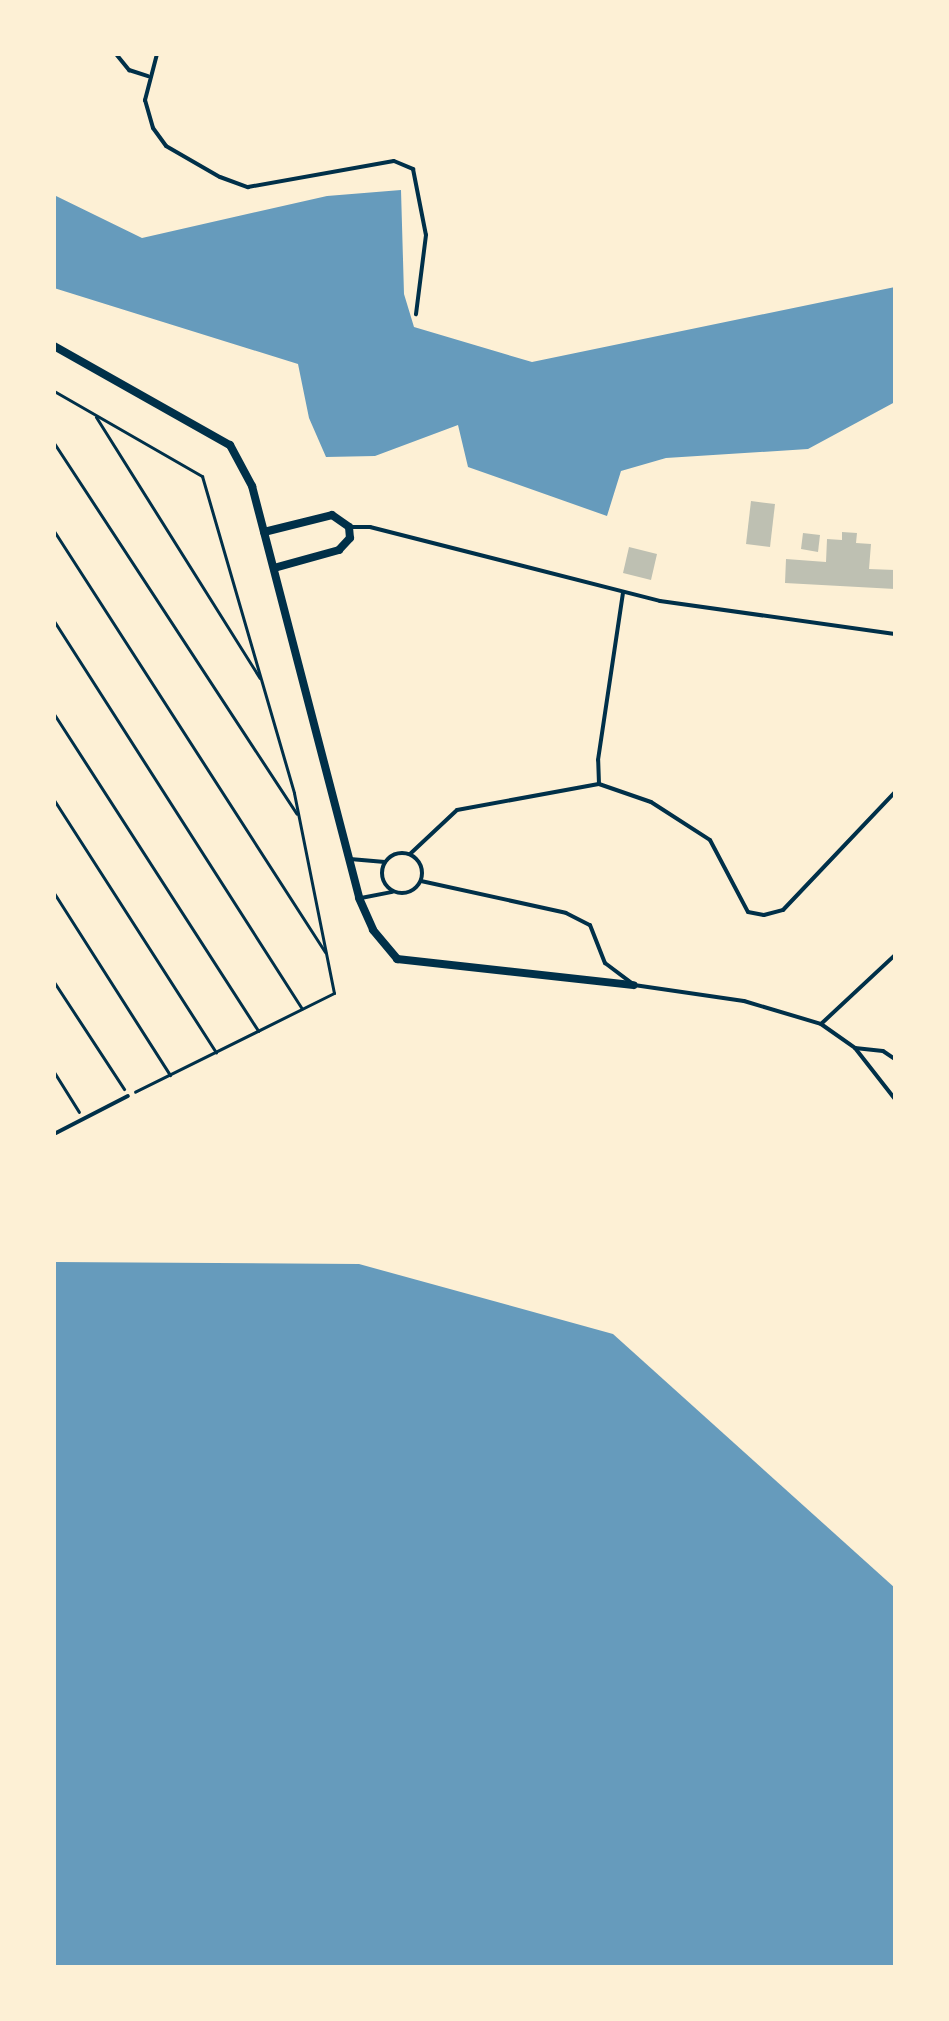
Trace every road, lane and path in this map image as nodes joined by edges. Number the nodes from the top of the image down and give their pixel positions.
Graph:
1 (116, 54) edge
2 (157, 54) edge
3 (148, 76) junction
4 (416, 314) dead end
5 (54, 346) edge
6 (54, 391) edge
7 (94, 414) junction
8 (54, 443) edge
9 (349, 527) junction
10 (54, 531) edge
11 (264, 532) junction
12 (274, 568) junction
13 (623, 593) junction
14 (54, 621) edge
15 (895, 634) edge
16 (262, 681) junction
17 (54, 714) edge
18 (599, 784) junction
19 (895, 792) edge
20 (54, 800) edge
21 (299, 817) junction
22 (410, 854) junction
23 (348, 859) junction
24 (385, 862) junction
25 (421, 881) junction
26 (394, 892) junction
27 (54, 893) edge
28 (359, 898) junction
29 (327, 955) junction
30 (895, 955) edge
31 (54, 982) edge
32 (634, 985) junction
33 (302, 1009) junction
34 (821, 1024) junction
35 (258, 1031) junction
36 (855, 1048) junction
37 (216, 1052) junction
38 (895, 1059) edge
39 (54, 1072) edge
40 (170, 1075) junction
41 (128, 1096) junction
42 (895, 1099) edge
43 (83, 1119) junction
44 (54, 1134) edge

1 - 3 lane
2 - 3 lane
3 - 4 lane
5 - 11 street
6 - 7 path
7 - 16 path
7 - 16 path
8 - 21 path
9 - 11 street
9 - 12 street
9 - 13 lane
10 - 29 path
11 - 12 street
12 - 23 street
13 - 15 lane
13 - 18 lane
14 - 33 path
16 - 21 path
17 - 35 path
18 - 19 lane
18 - 22 lane
20 - 37 path
21 - 29 path
22 - 24 lane
22 - 25 lane
23 - 24 lane
23 - 28 street
24 - 26 lane
25 - 26 lane
25 - 32 lane
26 - 28 lane
27 - 40 path
28 - 32 street
29 - 33 path
30 - 34 lane
31 - 41 path
32 - 34 lane
33 - 35 path
34 - 36 lane
35 - 37 path
36 - 38 lane
36 - 42 lane
37 - 40 path
39 - 43 path
40 - 41 path
41 - 43 lane
43 - 44 lane

